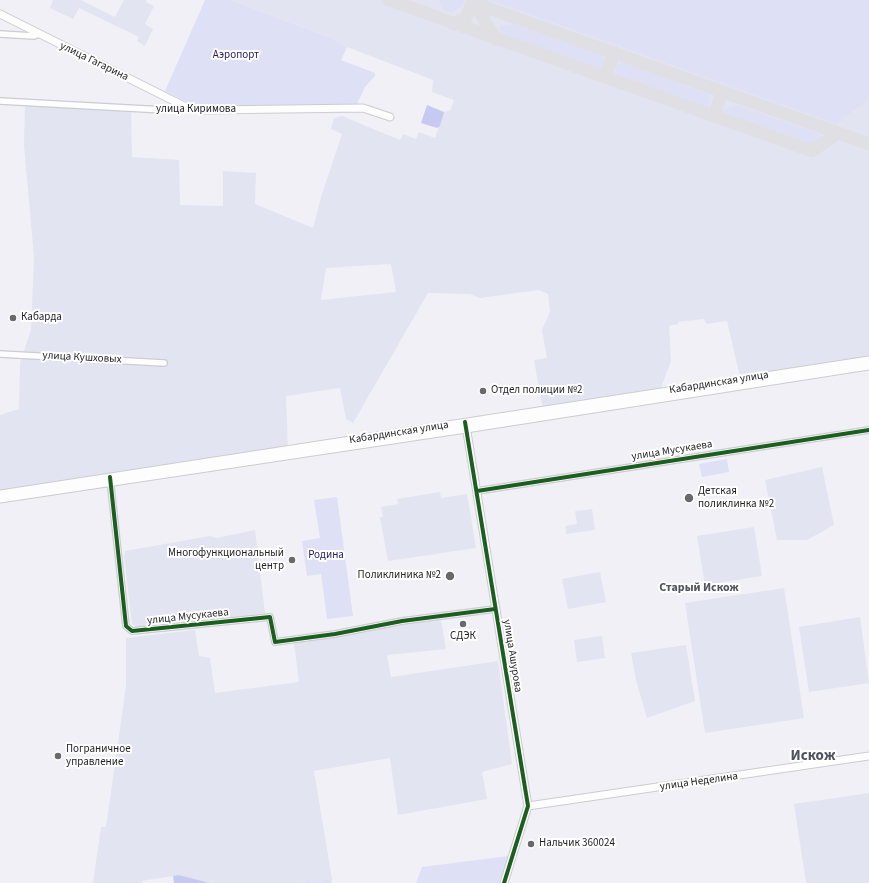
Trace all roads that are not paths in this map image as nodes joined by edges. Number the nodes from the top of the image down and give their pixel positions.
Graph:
1 (0, 14) edge
2 (0, 34) edge
3 (39, 34) junction
4 (0, 101) edge
5 (188, 108) junction
6 (390, 117) dead end
7 (0, 354) edge
8 (869, 360) edge
9 (164, 363) dead end
10 (869, 366) edge
11 (466, 426) junction
12 (869, 430) edge
13 (110, 479) junction
14 (477, 491) junction
15 (0, 494) edge
16 (0, 499) edge
17 (495, 609) junction
18 (869, 756) edge
19 (528, 806) junction
20 (504, 883) edge

1 - 3 main road, улица Гагарина
2 - 3 street
3 - 5 main road, улица Гагарина
4 - 5 street, улица Киримова
5 - 6 main road, улица Киримова
7 - 9 street, улица Кушховых
8 - 11 main road, Кабардинская улица
10 - 11 main road, Кабардинская улица
11 - 13 main road, Кабардинская улица
11 - 14 main road, улица Ашурова
12 - 14 street, улица Мусукаева
13 - 15 main road, Кабардинская улица
13 - 16 main road, Кабардинская улица
13 - 17 street, улица Мусукаева
14 - 17 main road, улица Ашурова
17 - 19 main road, улица Ашурова
18 - 19 main road, улица Неделина
19 - 20 main road, улица Ашурова

